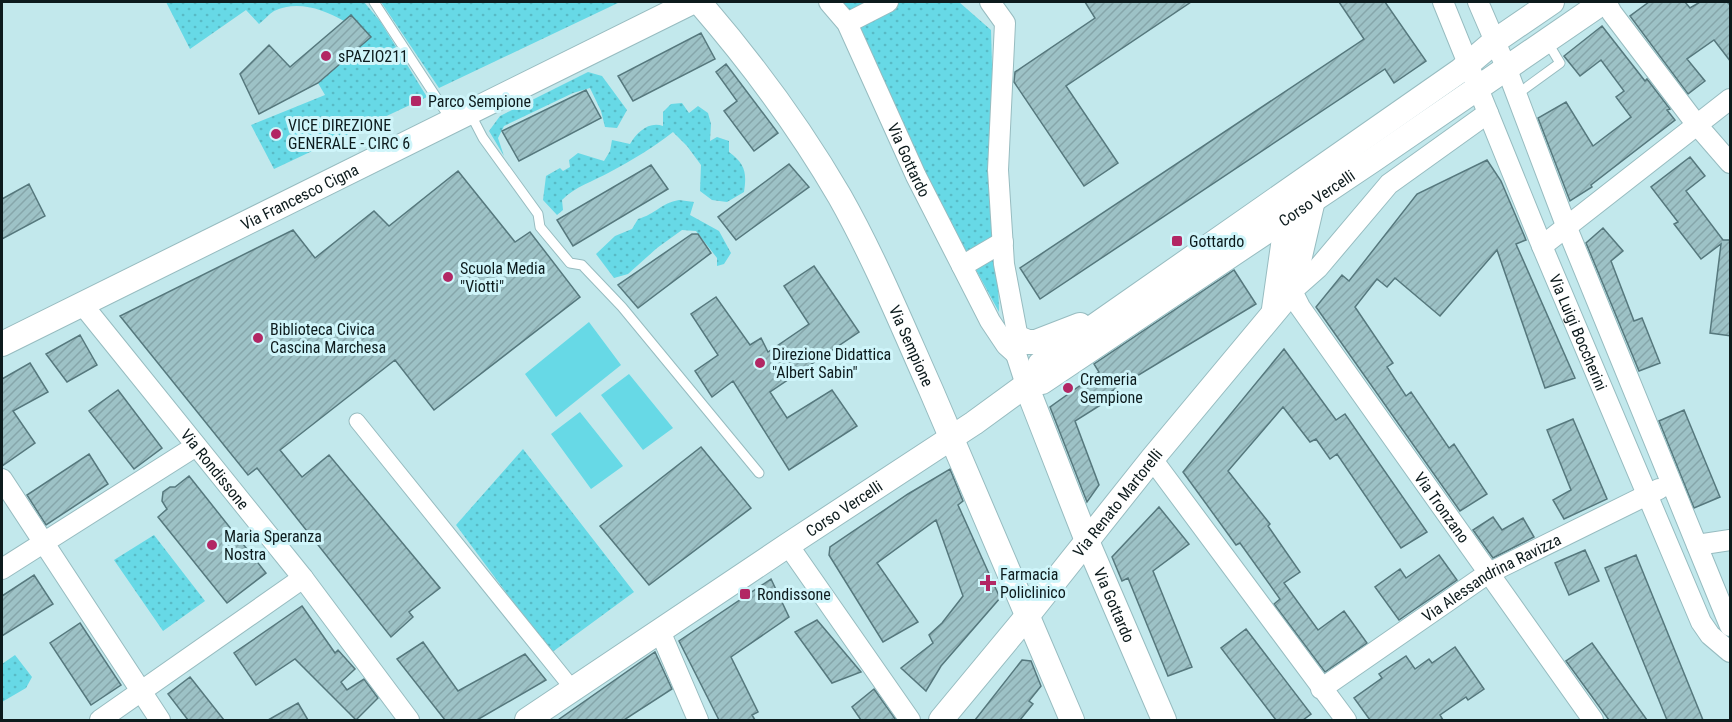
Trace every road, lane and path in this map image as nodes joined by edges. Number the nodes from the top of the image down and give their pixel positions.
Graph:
1 (374, 2) edge
2 (692, 2) edge
3 (699, 2) edge
4 (829, 2) edge
5 (888, 2) edge
6 (990, 2) edge
7 (1443, 2) edge
8 (1478, 2) edge
9 (1552, 2) edge
10 (1604, 2) edge
11 (847, 23) junction
12 (1546, 40) junction
13 (1496, 42) junction
14 (1468, 64) junction
15 (1506, 67) junction
16 (1477, 87) junction
17 (1516, 95) junction
18 (1731, 99) edge
19 (1488, 113) junction
20 (461, 117) junction
21 (1697, 125) junction
22 (1731, 163) edge
23 (1313, 200) junction
24 (1285, 205) junction
25 (1567, 228) junction
26 (1349, 231) joint
27 (1003, 242) junction
28 (1542, 246) junction
29 (962, 267) junction
30 (1292, 291) junction
31 (82, 304) junction
32 (1273, 314) junction
33 (1103, 320) junction
34 (2, 344) edge
35 (1017, 346) junction
36 (1026, 385) junction
37 (357, 421) dead end
38 (952, 438) junction
39 (196, 446) junction
40 (1152, 459) junction
41 (759, 473) dead end
42 (2, 479) edge
43 (1671, 483) junction
44 (1647, 494) junction
45 (1731, 540) edge
46 (1087, 541) junction
47 (43, 542) junction
48 (788, 545) junction
49 (1697, 545) junction
50 (2, 569) edge
51 (1487, 574) junction
52 (303, 579) junction
53 (1028, 615) junction
54 (1731, 626) edge
55 (660, 631) junction
56 (1731, 652) edge
57 (1321, 688) junction
58 (573, 689) junction
59 (141, 692) junction
60 (100, 720) edge
61 (160, 720) edge
62 (410, 720) edge
63 (527, 720) edge
64 (698, 720) edge
65 (910, 720) edge
66 (940, 720) edge
67 (1072, 720) edge
68 (1164, 720) edge
69 (1346, 720) edge
70 (1593, 720) edge

1 - 20 lane
2 - 20 street, Via Francesco Cigna
3 - 38 street, Via Sempione
4 - 11 street, Via Gottardo
5 - 11 street
6 - 27 street, Via Gottardo
7 - 14 street, Via Luigi Boccherini
8 - 13 street, Via Luigi Boccherini
9 - 13 street, Corso Vercelli
10 - 12 street, Corso Vercelli
10 - 21 street
11 - 29 street, Via Gottardo
12 - 15 street, Corso Vercelli
12 - 17 lane
13 - 14 street, Corso Vercelli
13 - 15 street, Via Luigi Boccherini
14 - 16 street, Via Luigi Boccherini
14 - 24 street, Corso Vercelli
15 - 16 street, Corso Vercelli
15 - 17 street, Via Luigi Boccherini
16 - 19 street, Via Luigi Boccherini
16 - 23 street, Corso Vercelli
17 - 25 street, Via Luigi Boccherini
18 - 21 street
19 - 26 street, Corso Vercelli
19 - 28 street, Via Luigi Boccherini
20 - 31 street, Via Francesco Cigna
20 - 41 lane
21 - 22 street
21 - 25 street
23 - 24 street, Corso Vercelli
23 - 30 street, Via Renato Martorelli
24 - 32 street
24 - 33 street, Corso Vercelli
24 - 36 street, Corso Vercelli
25 - 28 street
25 - 43 street, Via Luigi Boccherini
26 - 30 street, Via Renato Martorelli
27 - 29 street
27 - 35 street, Via Gottardo
28 - 44 street, Via Luigi Boccherini
29 - 35 street, Via Gottardo
30 - 32 street, Via Renato Martorelli
30 - 51 street, Via Tronzano
31 - 34 street, Via Francesco Cigna
31 - 39 street, Via Rondissone
32 - 40 street, Via Renato Martorelli
33 - 35 street
33 - 36 street, Corso Vercelli
35 - 36 street, Via Gottardo
36 - 38 street, Corso Vercelli
36 - 46 street, Via Gottardo
37 - 58 street
38 - 48 street, Corso Vercelli
38 - 53 street, Via Sempione
39 - 47 street
39 - 52 street, Via Rondissone
40 - 46 street, Via Renato Martorelli
40 - 57 street
42 - 47 street
43 - 44 street, Via Alessandrina Ravizza
43 - 49 street, Via Luigi Boccherini
44 - 51 street, Via Alessandrina Ravizza
44 - 56 street, Via Luigi Boccherini
45 - 49 street
46 - 53 street, Via Renato Martorelli
46 - 68 street, Via Gottardo
47 - 50 street
47 - 59 street
48 - 55 street, Corso Vercelli
48 - 65 street
49 - 54 street, Via Luigi Boccherini
51 - 57 street, Via Alessandrina Ravizza
51 - 70 street, Via Tronzano
52 - 59 street
52 - 62 street, Via Rondissone
53 - 66 street, Via Renato Martorelli
53 - 67 street, Via Sempione
55 - 58 street, Corso Vercelli
55 - 64 street
57 - 69 street
58 - 63 street, Corso Vercelli
59 - 60 street
59 - 61 street

